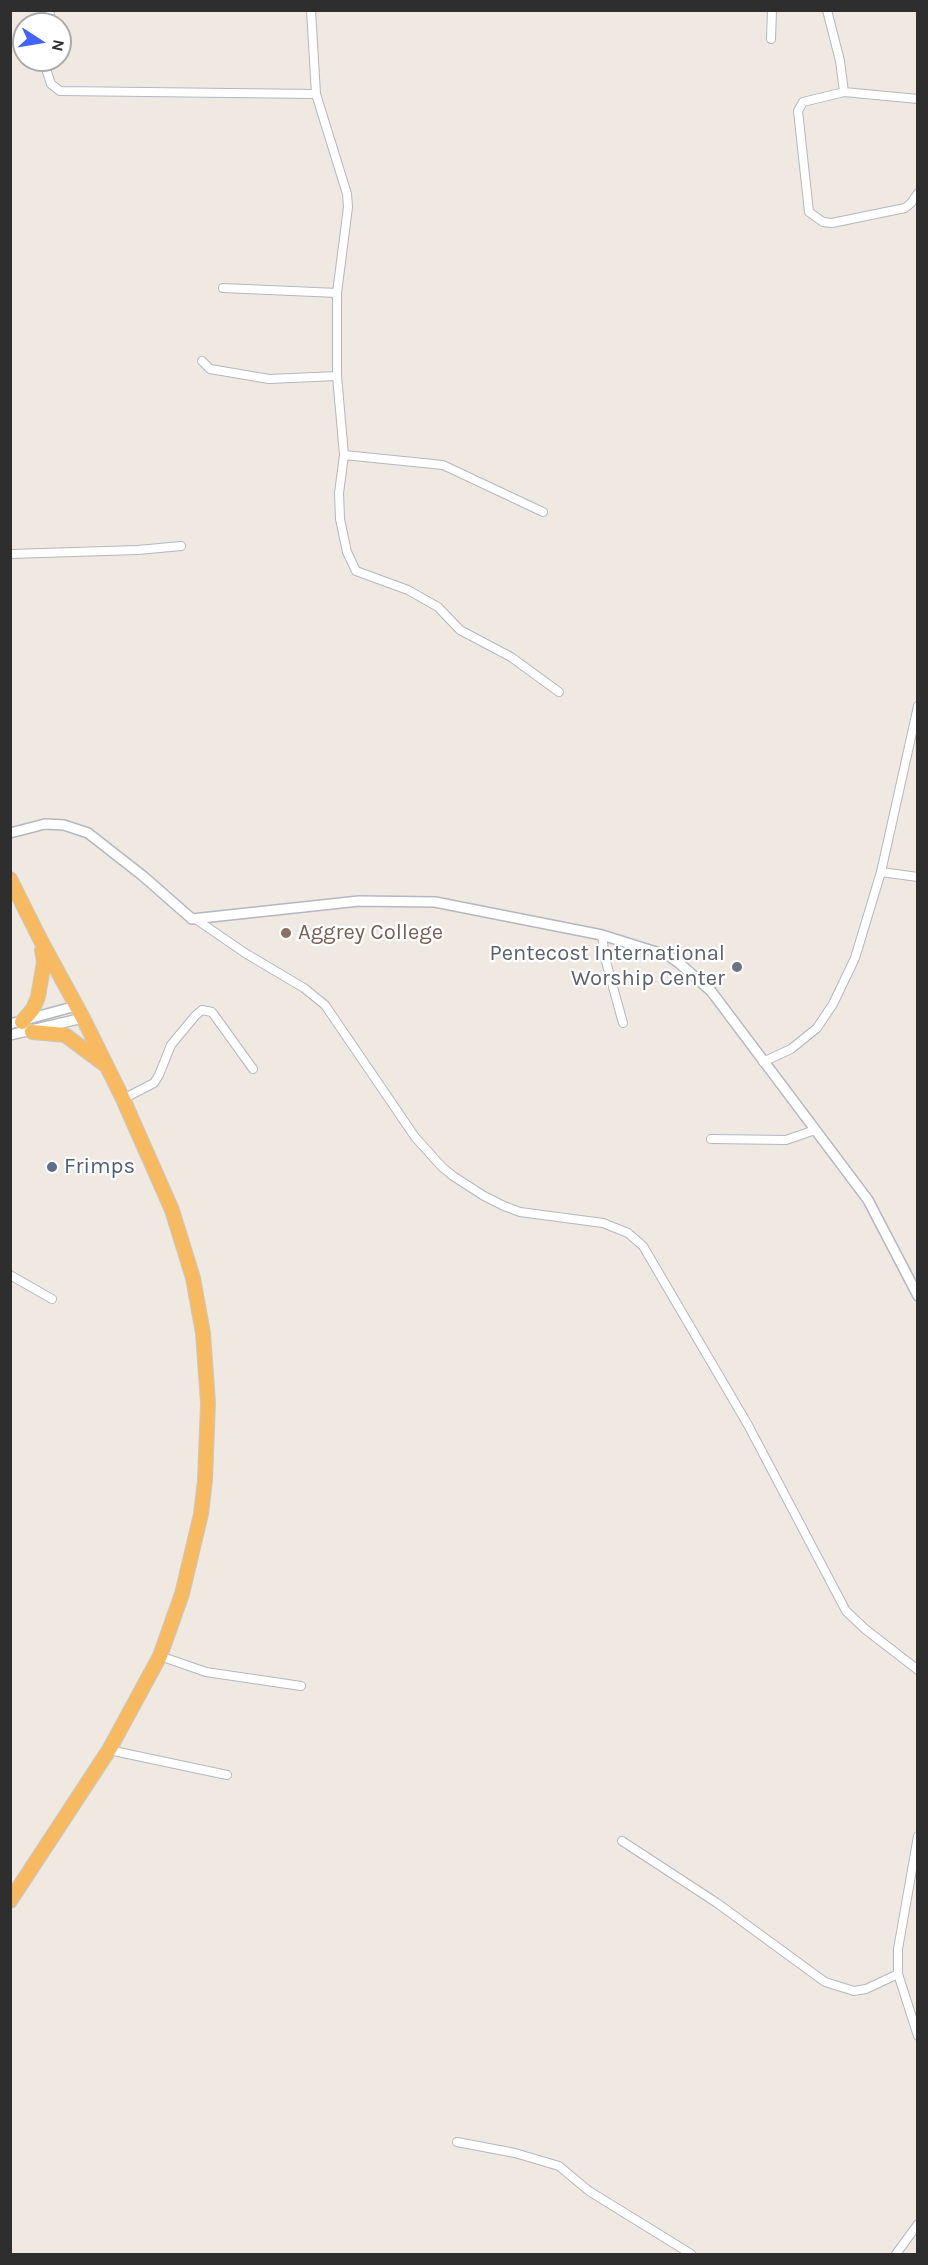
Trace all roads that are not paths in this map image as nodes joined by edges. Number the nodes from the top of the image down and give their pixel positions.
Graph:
1 (311, 10) edge
2 (772, 10) edge
3 (826, 10) edge
4 (771, 39) dead end
5 (46, 72) edge
6 (844, 92) junction
7 (316, 94) junction
8 (918, 99) edge
9 (918, 193) edge
10 (223, 288) dead end
11 (337, 293) junction
12 (202, 361) dead end
13 (337, 376) junction
14 (344, 455) junction
15 (543, 512) dead end
16 (181, 546) dead end
17 (10, 554) edge
18 (559, 692) dead end
19 (918, 706) edge
20 (10, 833) edge
21 (881, 872) junction
22 (918, 877) edge
23 (10, 879) edge
24 (197, 920) junction
25 (602, 935) junction
26 (40, 939) junction
27 (80, 1012) junction
28 (623, 1023) dead end
29 (21, 1026) edge
30 (10, 1035) edge
31 (763, 1062) junction
32 (104, 1064) junction
33 (253, 1069) dead end
34 (123, 1100) junction
35 (815, 1130) junction
36 (711, 1139) dead end
37 (10, 1275) edge
38 (918, 1296) edge
39 (52, 1299) dead end
40 (159, 1656) junction
41 (918, 1670) edge
42 (301, 1686) dead end
43 (109, 1750) junction
44 (227, 1775) dead end
45 (918, 1836) edge
46 (622, 1842) dead end
47 (911, 1863) junction
48 (918, 1877) edge
49 (10, 1901) edge
50 (898, 1974) junction
51 (918, 2036) edge
52 (457, 2142) dead end
53 (918, 2224) edge
54 (691, 2254) edge
55 (896, 2254) edge

1 - 7 street
2 - 4 street
3 - 6 street
5 - 7 street
6 - 8 street
6 - 9 street
7 - 11 street
10 - 11 street
11 - 13 street
12 - 13 street
13 - 14 street
14 - 15 street
14 - 18 street
16 - 17 street
19 - 21 street
20 - 24 street
21 - 22 street
21 - 31 street
23 - 26 highway
24 - 25 street
24 - 41 street
25 - 28 street
25 - 31 street
26 - 27 highway
26 - 29 highway
27 - 29 street
27 - 29 street
27 - 32 highway
29 - 30 street
29 - 32 highway
31 - 35 street
32 - 34 highway
33 - 34 street
34 - 40 highway
35 - 36 street
35 - 38 street
37 - 39 street
40 - 42 street
40 - 43 highway
43 - 44 street
43 - 49 highway
45 - 47 street
46 - 50 street
47 - 48 street
47 - 50 street
50 - 51 street
52 - 54 street
53 - 55 street

